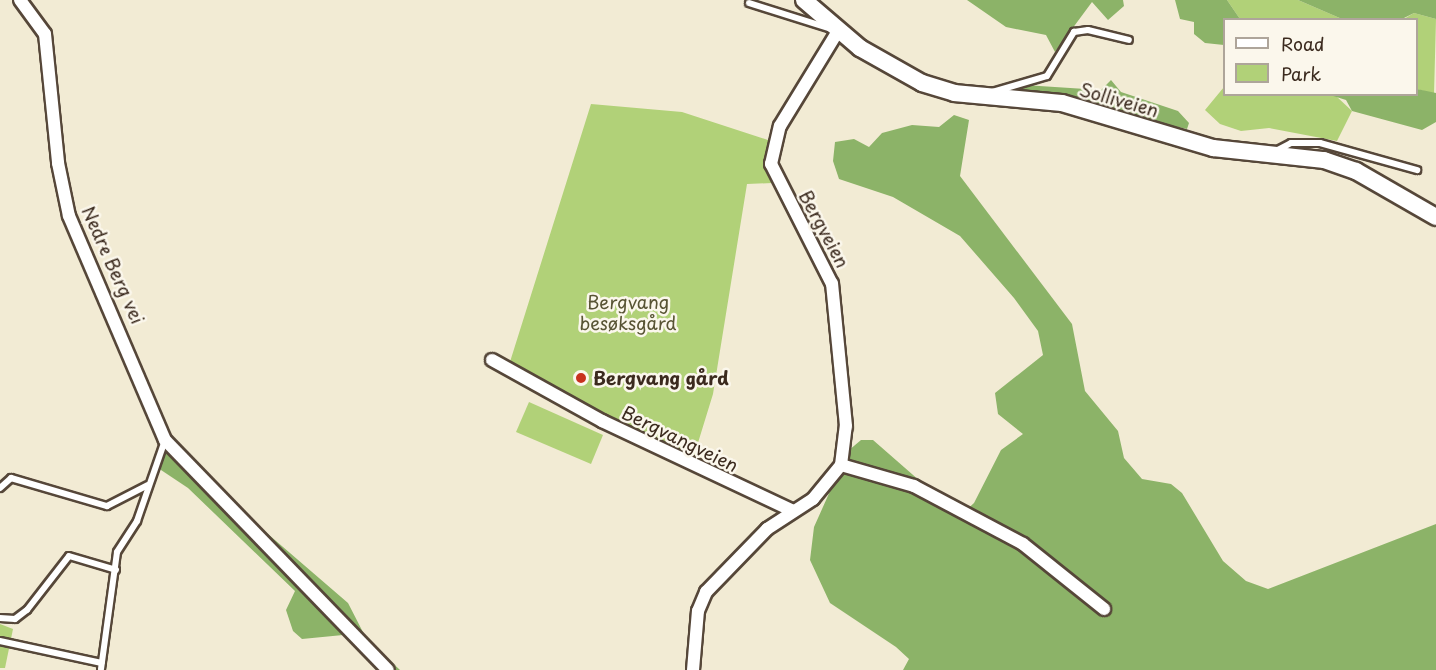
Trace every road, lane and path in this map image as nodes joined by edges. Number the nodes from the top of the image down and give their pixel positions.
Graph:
1 (20, 0) edge
2 (804, 0) edge
3 (749, 3) dead end
4 (838, 32) junction
5 (1129, 40) dead end
6 (986, 95) junction
7 (1273, 155) junction
8 (1417, 170) dead end
9 (1436, 217) edge
10 (492, 360) dead end
11 (165, 440) junction
12 (842, 465) junction
13 (148, 485) junction
14 (0, 488) edge
15 (791, 510) junction
16 (116, 570) junction
17 (1104, 609) dead end
18 (0, 618) edge
19 (0, 641) edge
20 (101, 666) edge
21 (388, 670) edge
22 (693, 670) edge

1 - 11 street, Nedre Berg vei
2 - 4 street, Solliveien
3 - 4 lane
4 - 6 street, Solliveien
4 - 12 street, Bergveien
5 - 6 lane
6 - 7 street, Solliveien
7 - 8 lane
7 - 9 street, Solliveien
10 - 15 street, Bergvangveien
11 - 13 lane
11 - 21 street
12 - 15 street
12 - 17 street
13 - 14 lane
13 - 16 lane
15 - 22 street
16 - 18 lane
16 - 20 lane
19 - 20 lane

